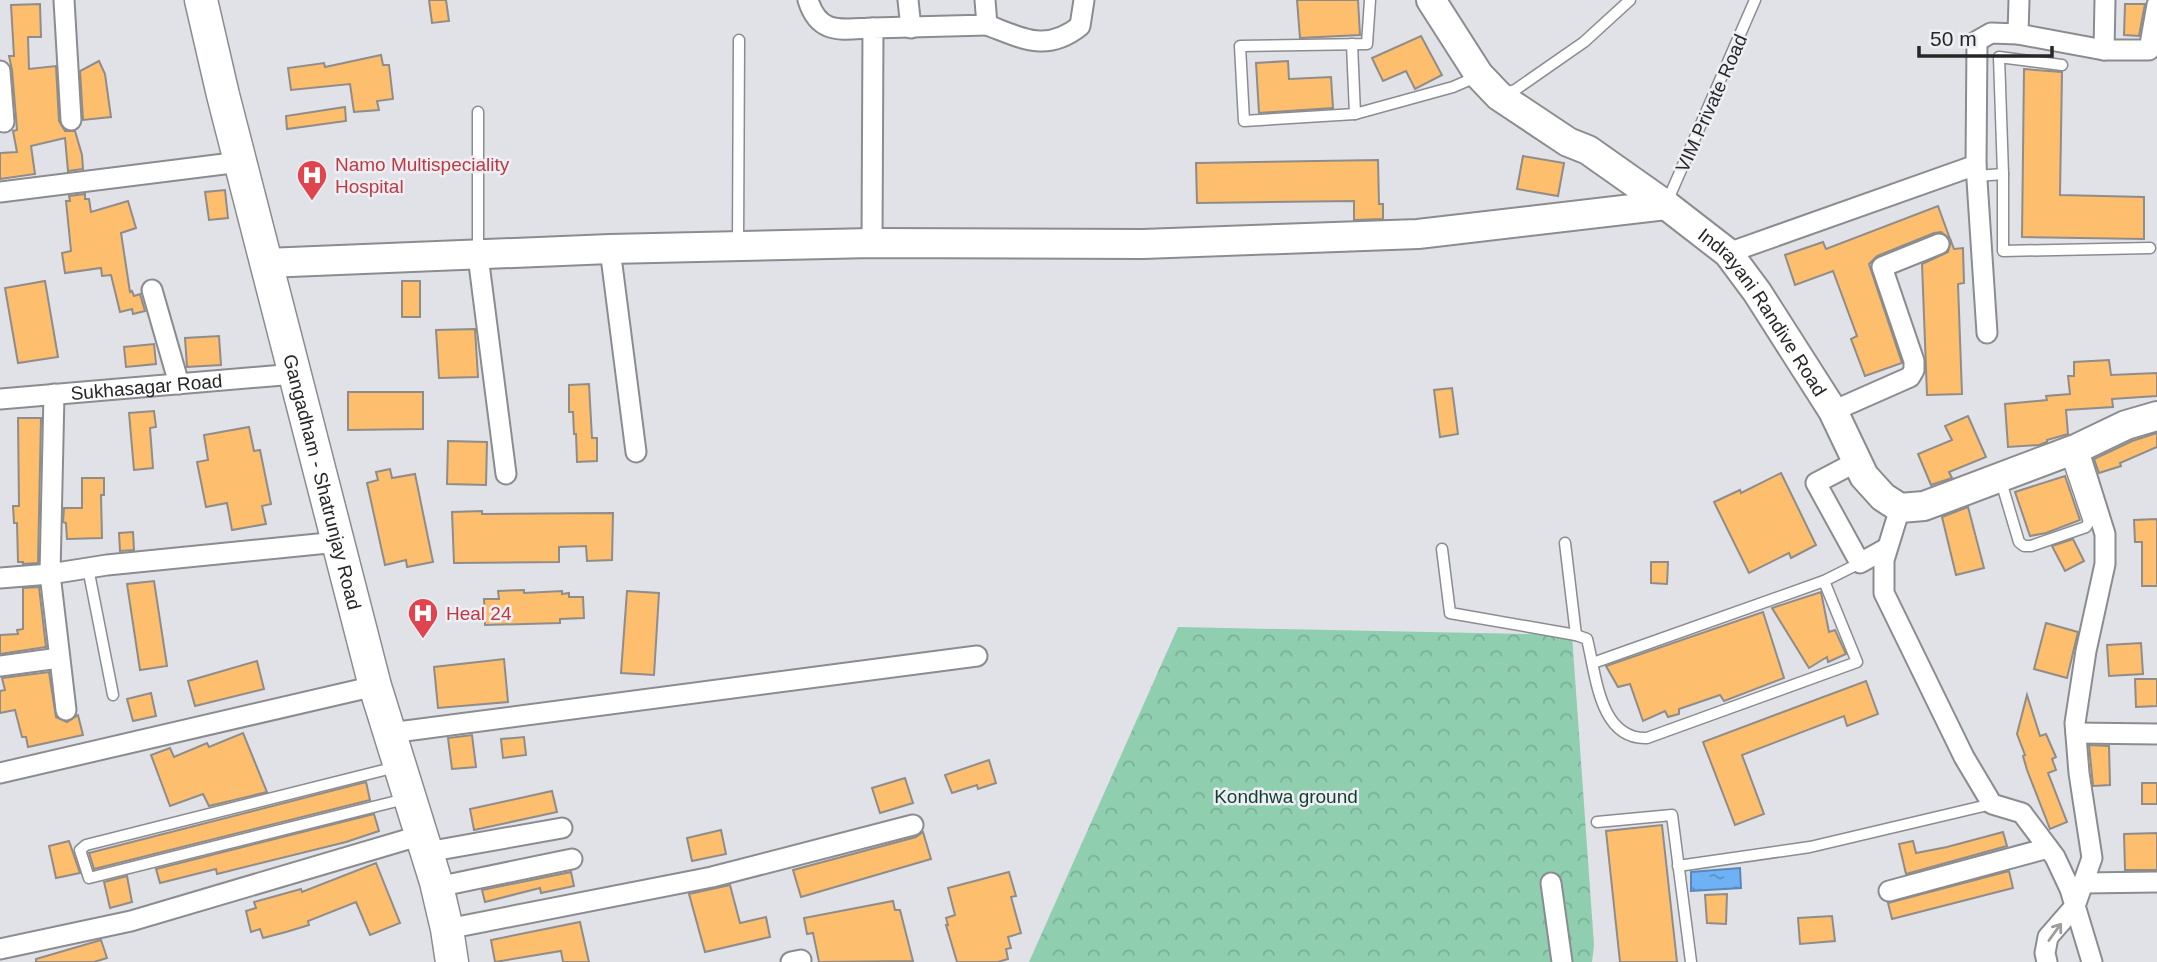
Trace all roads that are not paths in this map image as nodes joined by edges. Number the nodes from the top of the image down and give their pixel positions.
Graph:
1 (64, 0) edge
2 (201, 0) edge
3 (808, 0) edge
4 (908, 0) edge
5 (985, 0) edge
6 (1084, 0) edge
7 (1370, 0) edge
8 (1431, 0) edge
9 (1451, 0) edge
10 (1630, 0) edge
11 (1755, 0) edge
12 (2019, 0) edge
13 (2105, 0) edge
14 (2157, 5) edge
15 (987, 25) junction
16 (873, 28) junction
17 (911, 28) junction
18 (2018, 34) junction
19 (739, 40) dead end
20 (1352, 44) junction
21 (2104, 50) junction
22 (2153, 50) edge
23 (2062, 65) dead end
24 (0, 71) edge
25 (1479, 75) junction
26 (1507, 93) junction
27 (478, 112) dead end
28 (1355, 114) junction
29 (71, 121) dead end
30 (4, 122) dead end
31 (240, 162) junction
32 (1977, 171) junction
33 (2003, 174) junction
34 (0, 192) edge
35 (1666, 205) junction
36 (872, 243) junction
37 (1939, 244) dead end
38 (738, 247) junction
39 (2150, 248) dead end
40 (610, 249) junction
41 (1728, 253) junction
42 (478, 256) junction
43 (266, 263) junction
44 (152, 290) dead end
45 (1987, 332) dead end
46 (295, 374) junction
47 (179, 384) junction
48 (54, 394) junction
49 (0, 399) edge
50 (1833, 411) junction
51 (2157, 416) edge
52 (2072, 451) junction
53 (636, 452) dead end
54 (1856, 462) junction
55 (506, 474) dead end
56 (2000, 477) junction
57 (1900, 508) junction
58 (338, 542) junction
59 (1565, 543) dead end
60 (1887, 548) junction
61 (1442, 549) dead end
62 (1860, 563) junction
63 (88, 568) junction
64 (50, 574) junction
65 (0, 578) edge
66 (1825, 581) junction
67 (1576, 635) junction
68 (977, 656) dead end
69 (60, 658) junction
70 (1593, 663) junction
71 (0, 666) edge
72 (375, 686) junction
73 (113, 695) dead end
74 (66, 710) dead end
75 (390, 733) junction
76 (2076, 733) junction
77 (2157, 734) edge
78 (400, 766) junction
79 (0, 772) edge
80 (411, 797) junction
81 (1992, 804) junction
82 (1597, 822) dead end
83 (914, 825) dead end
84 (562, 828) dead end
85 (425, 844) junction
86 (2048, 848) junction
87 (572, 859) dead end
88 (1678, 866) junction
89 (2157, 882) edge
90 (1551, 883) dead end
91 (2083, 883) junction
92 (437, 887) junction
93 (1889, 891) dead end
94 (2075, 906) junction
95 (447, 929) junction
96 (0, 949) edge
97 (452, 962) edge
98 (1562, 962) edge
99 (1691, 962) edge
100 (2047, 962) edge
101 (2092, 962) edge

1 - 29 street
2 - 31 main road, Gangadham - Shatrunjay Road
3 - 16 street
4 - 17 street
5 - 15 street
6 - 15 street
7 - 20 lane
8 - 25 street, Indrayani Randive Road
9 - 26 street, Indrayani Randive Road
10 - 26 lane
11 - 35 lane, VIM Private Road
12 - 18 street
13 - 21 street
14 - 22 street
15 - 17 street
16 - 17 street
16 - 36 street
18 - 21 street
18 - 32 street
19 - 38 lane
20 - 28 lane
20 - 28 lane
21 - 22 street
23 - 33 lane
24 - 30 street
25 - 26 street, Indrayani Randive Road
25 - 28 lane
26 - 35 street, Indrayani Randive Road
27 - 42 lane
31 - 34 street
31 - 43 main road, Gangadham - Shatrunjay Road
32 - 33 lane
32 - 41 street
32 - 45 street
33 - 39 lane
35 - 36 street
35 - 41 street, Indrayani Randive Road
36 - 38 street
37 - 50 street
38 - 40 street
40 - 42 street
40 - 53 street
41 - 50 street, Indrayani Randive Road
42 - 43 street
42 - 55 street
43 - 46 main road, Gangadham - Shatrunjay Road
44 - 47 street
46 - 47 street, Sukhasagar Road
46 - 58 main road, Gangadham - Shatrunjay Road
47 - 48 street, Sukhasagar Road
48 - 49 street, Sukhasagar Road
48 - 64 street
50 - 54 street, Indrayani Randive Road
51 - 52 street
52 - 56 street
52 - 56 lane
52 - 76 street
54 - 57 street, Indrayani Randive Road
54 - 62 street
56 - 57 street
57 - 60 street
58 - 63 street
58 - 72 main road, Gangadham - Shatrunjay Road
59 - 67 lane
60 - 62 street
60 - 81 street
61 - 67 lane
62 - 66 lane
63 - 64 street
63 - 73 lane
64 - 65 street
64 - 69 street
66 - 70 lane
66 - 70 lane
67 - 70 lane
68 - 75 street
69 - 71 street
69 - 74 street
72 - 75 main road, Gangadham - Shatrunjay Road
72 - 79 street
75 - 78 main road, Gangadham - Shatrunjay Road
76 - 77 street
76 - 91 street
78 - 80 main road, Gangadham - Shatrunjay Road
78 - 80 lane
80 - 85 main road, Gangadham - Shatrunjay Road
81 - 86 street
81 - 88 lane
82 - 88 lane
83 - 95 street
84 - 85 street
85 - 92 main road, Gangadham - Shatrunjay Road
85 - 96 street
86 - 93 street
86 - 94 street
87 - 92 street
88 - 99 lane
89 - 91 street
90 - 98 street
91 - 94 street
92 - 95 main road, Gangadham - Shatrunjay Road
100 -> 94 street
94 - 101 street
95 - 97 main road, Gangadham - Shatrunjay Road

